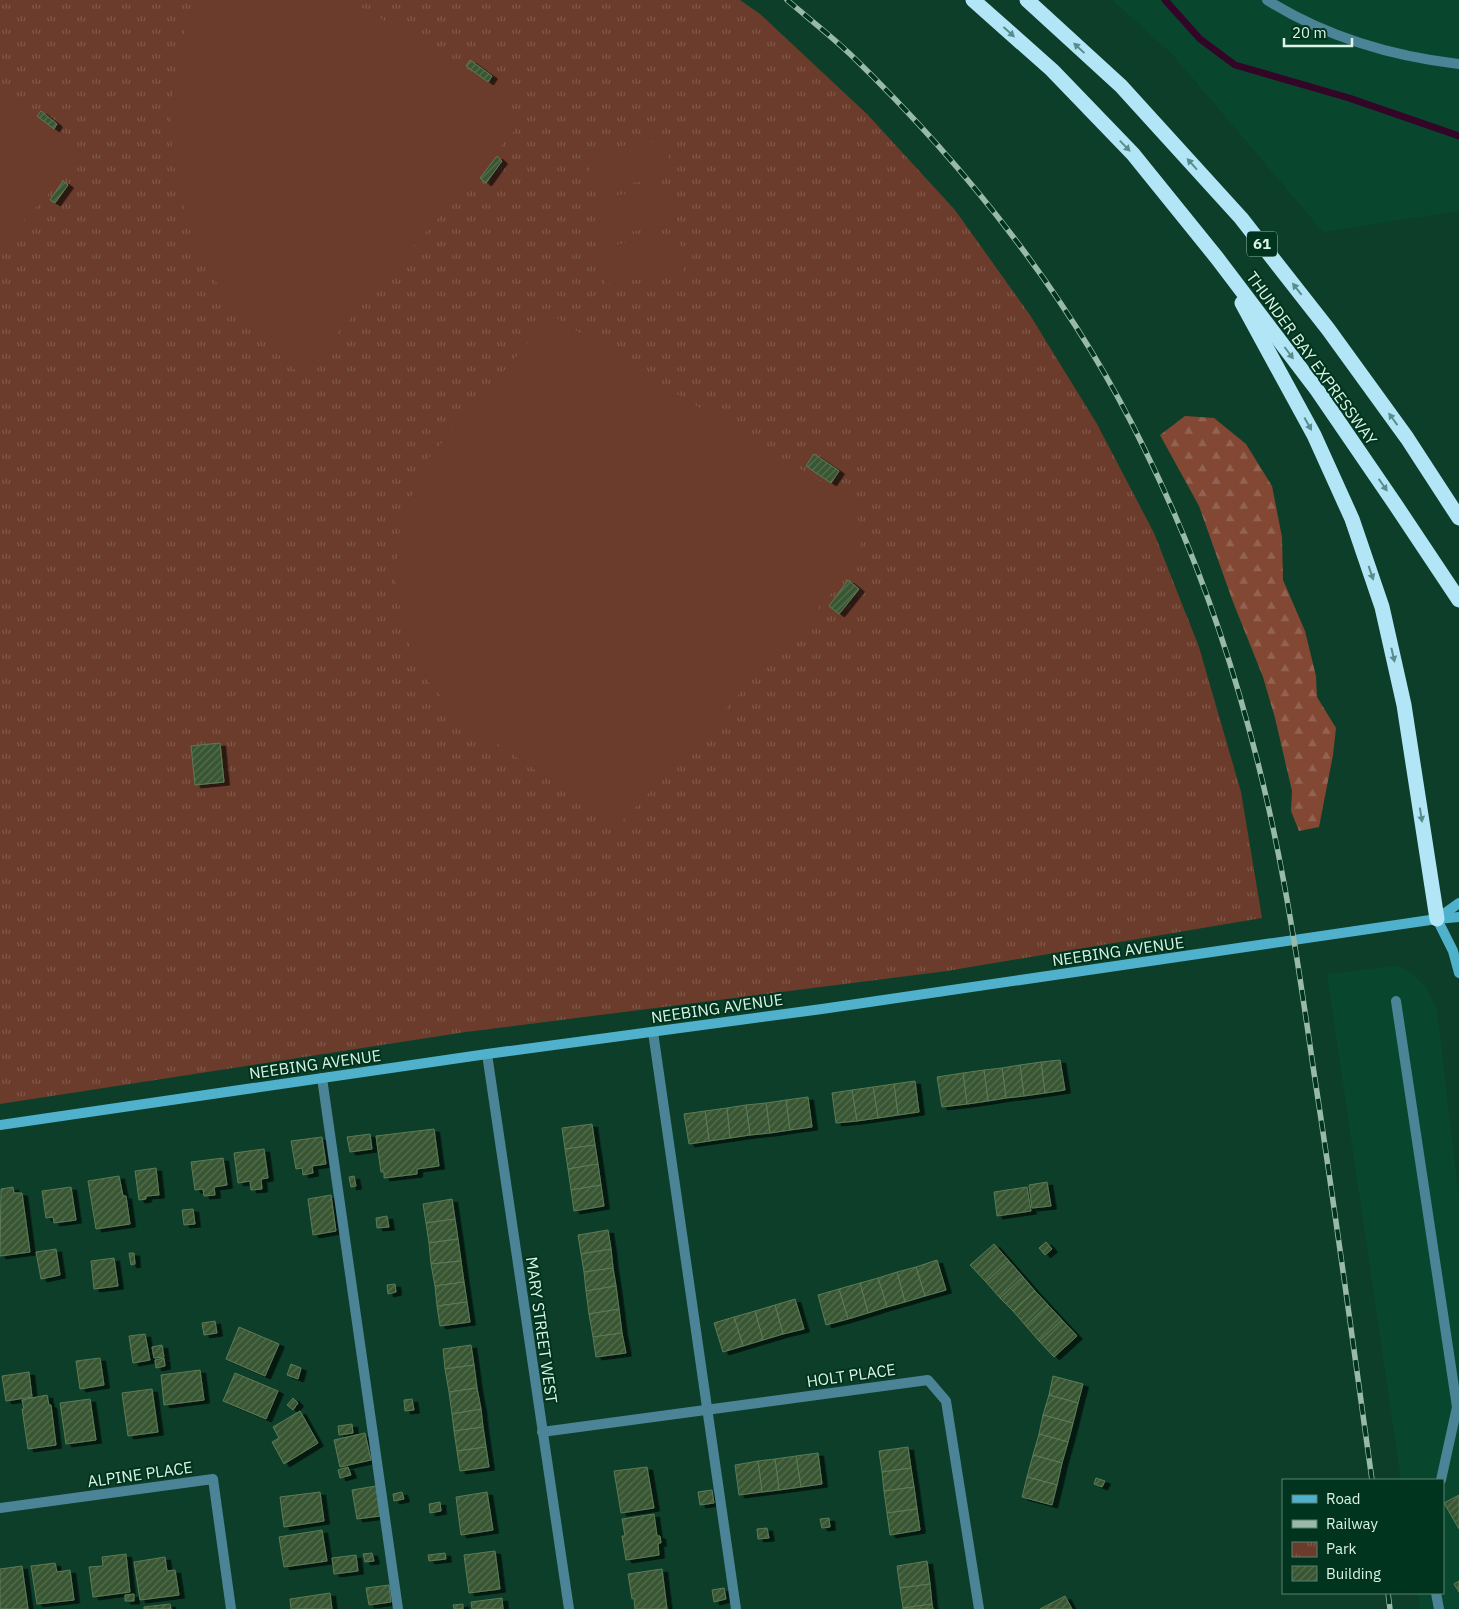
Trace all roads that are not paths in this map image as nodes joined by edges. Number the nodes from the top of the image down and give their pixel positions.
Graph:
1 (972, 0) edge
2 (1028, 0) edge
3 (1267, 0) edge
4 (1459, 64) edge
5 (1217, 258) junction
6 (1407, 438) junction
7 (1459, 505) edge
8 (1459, 518) edge
9 (1459, 600) edge
10 (1459, 903) edge
11 (1459, 917) edge
12 (1437, 919) junction
13 (1459, 973) edge
14 (1396, 1000) dead end
15 (653, 1032) junction
16 (487, 1054) junction
17 (322, 1078) junction
18 (0, 1125) edge
19 (1458, 1408) edge
20 (708, 1410) junction
21 (542, 1432) junction
22 (1441, 1479) edge
23 (0, 1508) edge
24 (1436, 1594) edge
25 (231, 1609) edge
26 (398, 1609) edge
27 (569, 1609) edge
28 (736, 1609) edge
29 (979, 1609) edge
30 (1439, 1609) edge

1 -> 5 highway, THUNDER BAY EXPRESSWAY
6 -> 2 highway, THUNDER BAY EXPRESSWAY / 61
3 - 4 street
5 -> 9 highway, THUNDER BAY EXPRESSWAY
5 -> 12 highway
6 - 7 highway
6 - 8 highway, THUNDER BAY EXPRESSWAY / 61
10 - 12 main road, NEEBING AVENUE
11 - 12 main road, NEEBING AVENUE
12 - 13 main road
12 - 15 main road, NEEBING AVENUE
14 - 19 street
15 - 16 main road, NEEBING AVENUE
15 - 20 street
16 - 17 main road, NEEBING AVENUE
16 - 21 street, MARY STREET WEST
17 - 18 main road, NEEBING AVENUE
17 - 26 street
19 - 22 street
20 - 21 street, HOLT PLACE
20 - 28 street
20 - 29 street, HOLT PLACE
21 - 27 street, MARY STREET WEST
23 - 25 street, ALPINE PLACE
24 - 30 street

